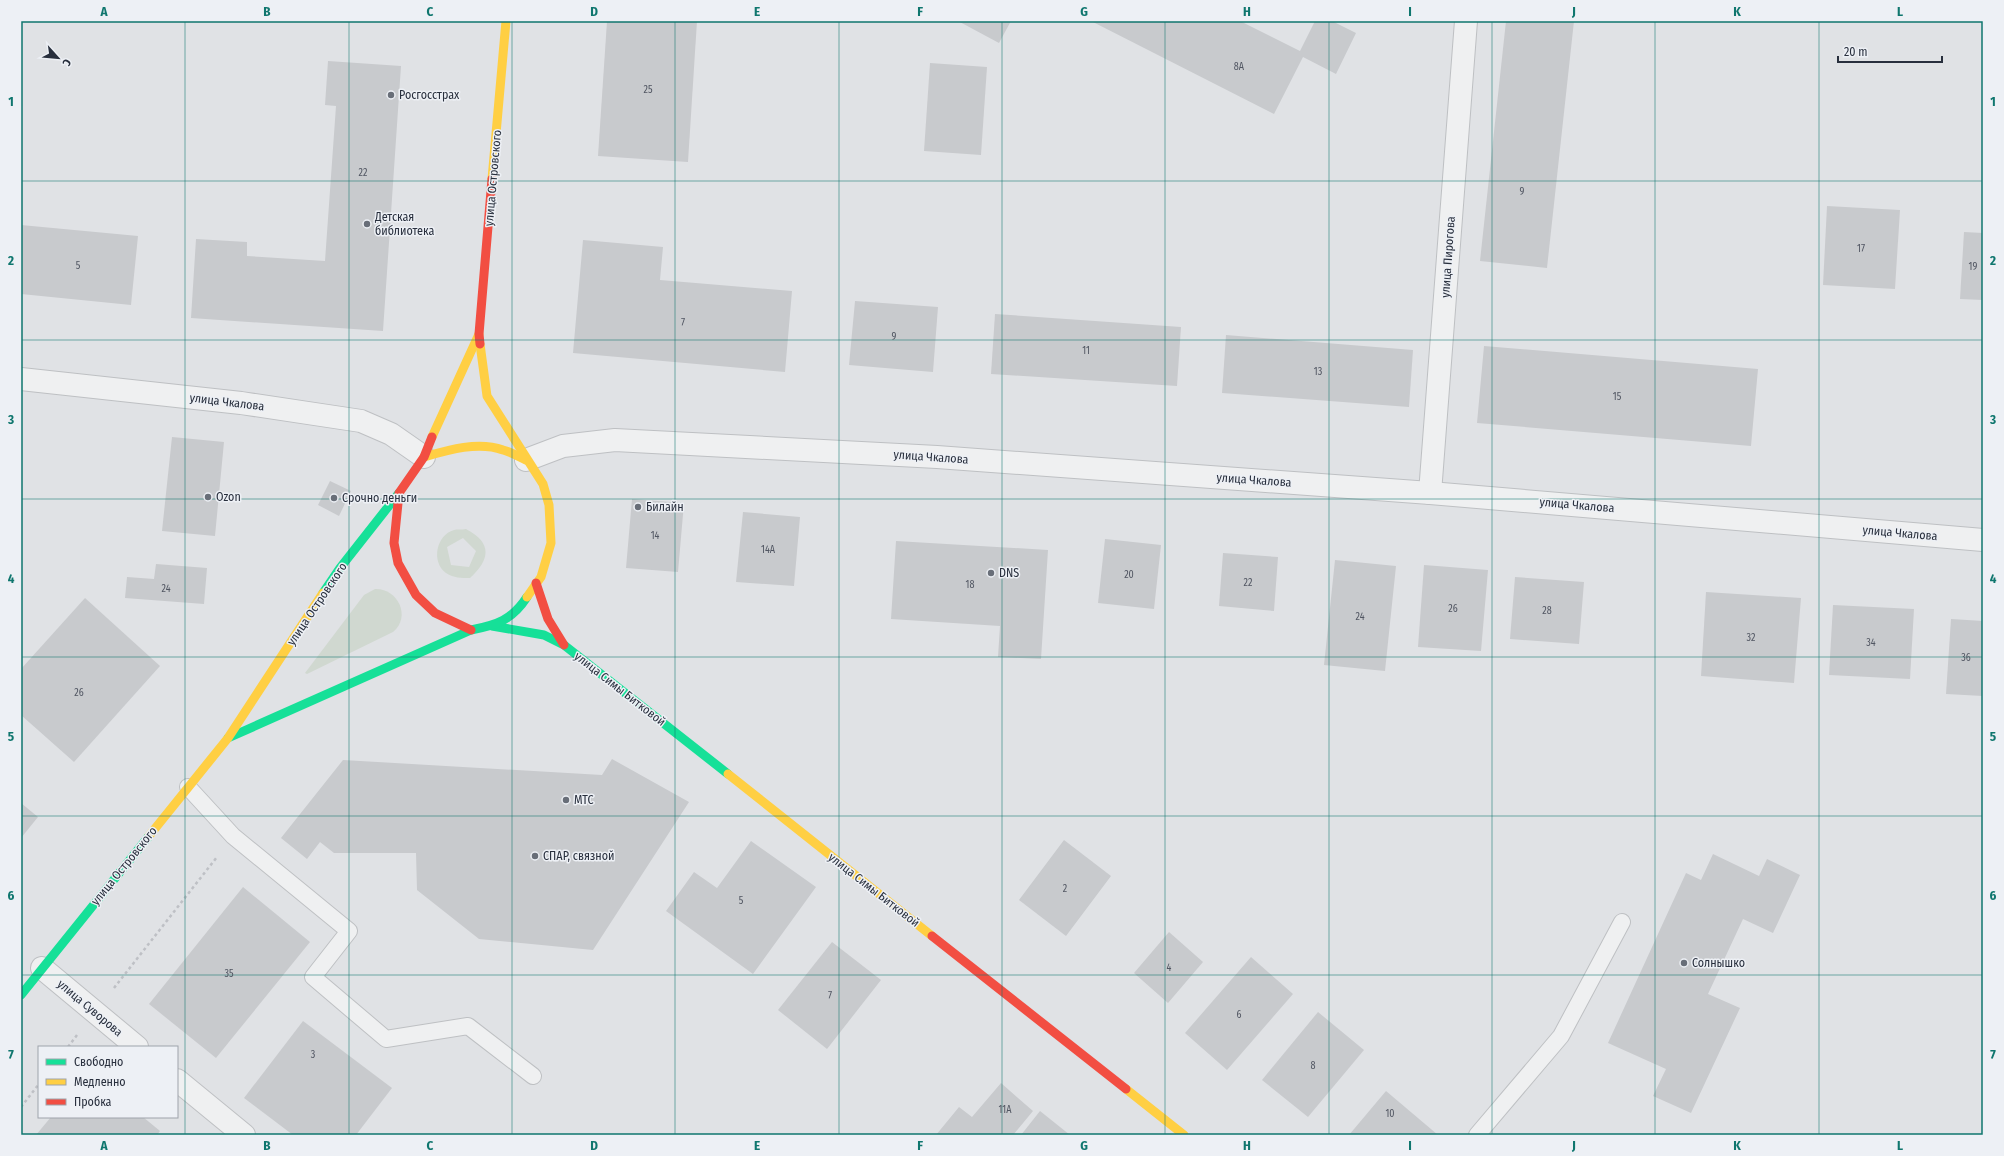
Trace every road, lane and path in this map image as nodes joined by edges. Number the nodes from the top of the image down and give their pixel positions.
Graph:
1 (506, 21) edge
2 (1466, 21) edge
3 (479, 334) junction
4 (21, 379) edge
5 (424, 457) junction
6 (526, 460) junction
7 (398, 493) junction
8 (1430, 493) junction
9 (1983, 540) edge
10 (536, 583) junction
11 (492, 626) junction
12 (471, 630) junction
13 (564, 645) junction
14 (228, 738) junction
15 (188, 787) junction
16 (233, 836) junction
17 (1622, 922) dead end
18 (42, 968) junction
19 (21, 995) edge
20 (95, 1012) junction
21 (69, 1046) edge
22 (136, 1046) edge
23 (533, 1076) dead end
24 (178, 1081) edge
25 (38, 1085) edge
26 (21, 1107) edge
27 (244, 1135) edge
28 (1184, 1135) edge
29 (1477, 1135) edge

1 - 3 street, улица Островского
2 - 8 street, улица Пирогова
3 - 5 street, улица Островского
3 - 6 street, улица Островского
4 - 5 street, улица Чкалова
5 - 6 street
5 - 7 street, улица Островского
6 - 8 street, улица Чкалова
6 - 10 street, улица Островского
7 - 12 street
7 - 14 street, улица Островского
8 - 9 street, улица Чкалова
10 - 11 street, улица Островского
10 - 13 street
11 - 12 street, улица Островского
11 - 13 street
12 - 14 street, улица Островского
13 - 28 street, улица Симы Битковой
14 - 15 street, улица Островского
15 - 16 lane
15 - 18 street, улица Островского
16 - 20 path
16 - 23 lane
17 - 29 lane
18 - 19 street, улица Островского
18 - 20 street, улица Суворова
20 - 21 path
20 - 22 street, улица Суворова
24 - 27 street
25 - 26 path

